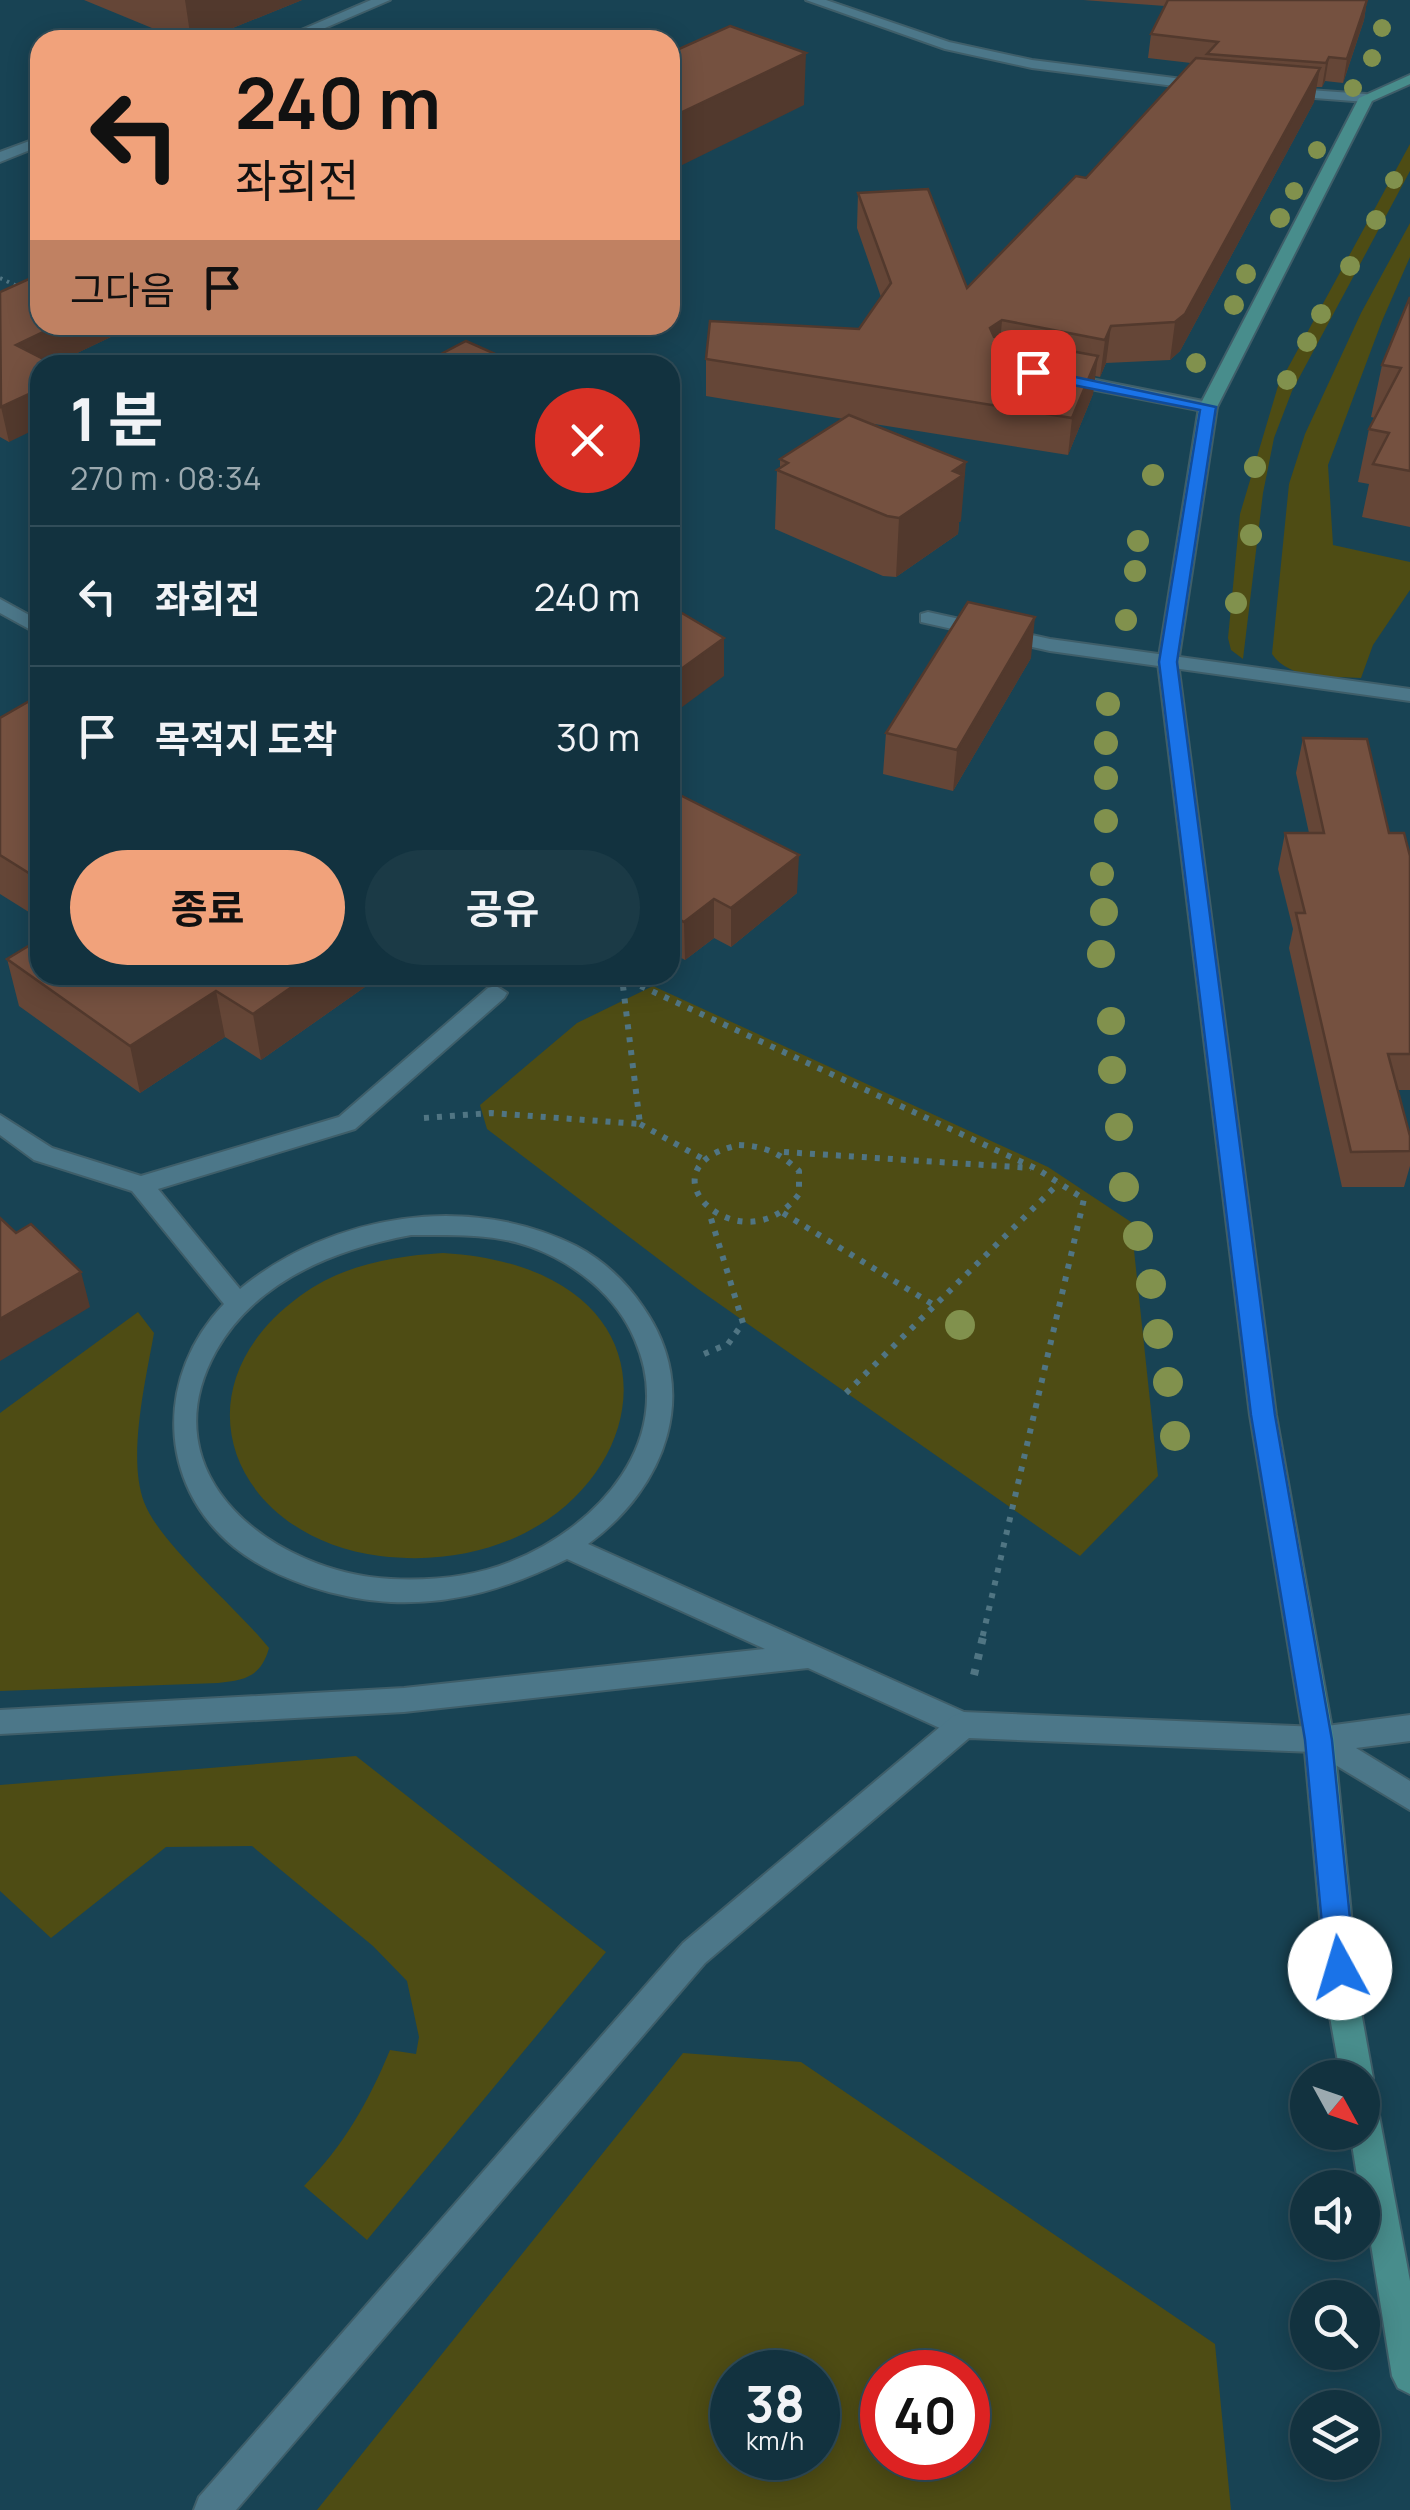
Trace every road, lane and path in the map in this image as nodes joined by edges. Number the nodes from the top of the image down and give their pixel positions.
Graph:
1 (383, 0) edge
2 (813, 0) edge
3 (310, 30) edge
4 (1410, 79) edge
5 (1228, 88) edge
6 (1268, 91) edge
7 (1366, 98) junction
8 (30, 145) edge
9 (0, 157) edge
10 (0, 278) edge
11 (30, 292) edge
12 (1036, 373) edge
13 (1208, 407) junction
14 (0, 605) edge
15 (928, 618) dead end
16 (30, 623) edge
17 (1168, 662) junction
18 (1410, 695) edge
19 (620, 985) edge
20 (639, 985) edge
21 (496, 994) dead end
22 (0, 1123) edge
23 (347, 1124) junction
24 (640, 1124) junction
25 (781, 1152) junction
26 (703, 1158) junction
27 (1038, 1169) junction
28 (1059, 1183) junction
29 (141, 1185) junction
30 (709, 1212) junction
31 (783, 1213) junction
32 (238, 1304) junction
33 (937, 1307) junction
34 (658, 1363) junction
35 (846, 1393) dead end
36 (568, 1547) junction
37 (812, 1656) junction
38 (0, 1722) edge
39 (962, 1725) junction
40 (1410, 1728) edge
41 (1319, 1740) junction
42 (1410, 1797) edge
43 (1354, 2060) edge
44 (1369, 2150) edge
45 (1410, 2376) edge
46 (212, 2510) edge

1 - 3 street
2 - 5 street
4 - 7 street
6 - 7 street
7 - 13 street
8 - 9 street
10 - 11 path
12 - 13 street
13 - 17 street
14 - 16 street
15 - 17 street
17 - 18 street
17 - 41 street
19 - 24 path
20 - 27 path
21 - 23 street
22 - 29 street
23 - 24 path
23 - 29 street
24 - 26 path
25 - 26 path
25 - 27 path
25 - 31 path
26 - 30 path
27 - 28 path
28 - 33 path
28 - 39 path
29 - 32 street
30 - 31 path
30 - 34 path
31 - 33 path
32 - 34 street
32 - 36 street
33 - 35 path
34 - 36 street
36 - 37 street
37 - 38 street
37 - 39 street
39 - 41 street
39 - 46 street
40 - 41 street
41 - 42 street
41 - 43 street
44 - 45 street

